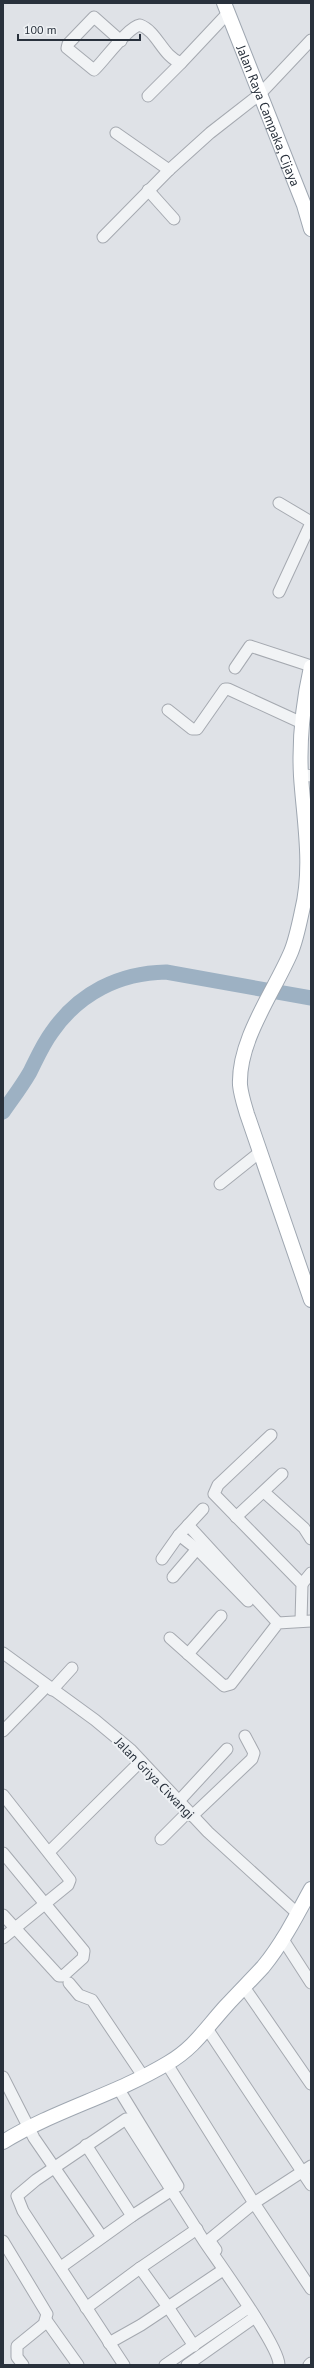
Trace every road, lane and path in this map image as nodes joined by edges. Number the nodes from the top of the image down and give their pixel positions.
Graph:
1 (226, 8) edge
2 (311, 40) edge
3 (121, 41) junction
4 (181, 63) junction
5 (260, 94) junction
6 (148, 96) dead end
7 (116, 133) dead end
8 (169, 170) junction
9 (148, 190) junction
10 (174, 219) dead end
11 (311, 229) edge
12 (103, 237) dead end
13 (279, 503) dead end
14 (311, 523) edge
15 (279, 592) dead end
16 (311, 667) edge
17 (235, 668) dead end
18 (168, 710) dead end
19 (302, 722) junction
20 (306, 775) edge
21 (260, 1152) junction
22 (220, 1184) dead end
23 (311, 1300) edge
24 (271, 1435) dead end
25 (282, 1474) dead end
26 (264, 1492) junction
27 (203, 1509) dead end
28 (236, 1517) junction
29 (188, 1525) junction
30 (179, 1535) junction
31 (311, 1539) edge
32 (197, 1549) junction
33 (162, 1559) dead end
34 (311, 1573) edge
35 (173, 1577) dead end
36 (302, 1584) junction
37 (221, 1616) dead end
38 (306, 1621) edge
39 (276, 1625) junction
40 (170, 1638) dead end
41 (3, 1653) edge
42 (188, 1654) junction
43 (72, 1668) dead end
44 (50, 1688) junction
45 (3, 1731) edge
46 (245, 1736) dead end
47 (227, 1749) dead end
48 (141, 1761) junction
49 (3, 1795) edge
50 (178, 1802) junction
51 (190, 1814) junction
52 (161, 1839) dead end
53 (49, 1852) junction
54 (3, 1853) edge
55 (311, 1889) edge
56 (44, 1905) junction
57 (298, 1914) junction
58 (3, 1915) edge
59 (14, 1929) junction
60 (3, 1938) edge
61 (282, 1938) junction
62 (311, 1983) edge
63 (69, 1984) dead end
64 (244, 1987) junction
65 (208, 2030) junction
66 (167, 2064) junction
67 (3, 2076) edge
68 (142, 2076) junction
69 (311, 2084) edge
70 (118, 2088) junction
71 (28, 2126) junction
72 (3, 2142) edge
73 (86, 2145) junction
74 (54, 2169) junction
75 (307, 2169) edge
76 (311, 2185) edge
77 (172, 2190) junction
78 (254, 2203) junction
79 (132, 2216) junction
80 (197, 2230) junction
81 (102, 2237) junction
82 (209, 2240) junction
83 (3, 2241) edge
84 (61, 2267) junction
85 (140, 2268) junction
86 (227, 2270) junction
87 (311, 2289) edge
88 (168, 2307) junction
89 (86, 2308) junction
90 (251, 2312) junction
91 (46, 2320) junction
92 (109, 2343) junction
93 (194, 2346) junction
94 (203, 2361) edge
95 (23, 2365) edge
96 (78, 2365) edge
97 (124, 2365) edge
98 (165, 2365) edge
99 (187, 2365) edge
100 (279, 2365) edge

1 - 4 street
1 - 5 main road, Jalan Raya Campaka, Cijaya
2 - 5 street
3 - 3 street
3 - 4 street
4 - 6 street
5 - 8 street
5 - 11 main road, Jalan Raya Campaka, Cijaya
7 - 8 street
8 - 9 street
9 - 10 street
9 - 12 street
13 - 14 street
14 - 15 street
16 - 17 street
16 - 19 main road
18 - 19 street
19 - 20 main road
20 - 21 main road
21 - 22 street
21 - 23 main road
24 - 28 street
25 - 26 street
26 - 28 street
26 - 31 street
27 - 29 street
28 - 36 street
29 - 30 street
29 - 39 street
30 - 32 street
30 - 33 street
32 - 35 street
32 - 39 street
34 - 36 street
36 - 38 street
37 - 42 street
38 - 39 street
39 - 42 street
40 - 42 street
41 - 44 street, Jalan Griya Ciwangi
43 - 44 street
44 - 45 street
44 - 48 street, Jalan Griya Ciwangi
46 - 51 street
47 - 50 street
48 - 50 street, Jalan Griya Ciwangi
48 - 53 street
49 - 53 street
50 - 51 street, Jalan Griya Ciwangi
51 - 52 street
51 - 57 street, Jalan Griya Ciwangi
53 - 56 street
54 - 56 street
55 - 57 main road
56 - 59 street
56 - 59 street
57 - 61 main road
58 - 59 street
59 - 60 street
61 - 62 street
61 - 64 main road
63 - 68 street
64 - 65 main road
64 - 69 street
65 - 66 main road
65 - 75 street
66 - 68 main road
66 - 78 street
67 - 71 street
68 - 70 main road
70 - 71 main road
70 - 82 street
71 - 72 main road
71 - 74 street
73 - 74 street
73 - 77 street
73 - 79 street
74 - 81 street
74 - 84 street
75 - 76 street
75 - 78 street
77 - 79 street
77 - 80 street
78 - 82 street
78 - 87 street
79 - 81 street
80 - 85 street
80 - 86 street
81 - 84 street
82 - 86 street
83 - 91 street
84 - 89 street
85 - 88 street
85 - 89 street
86 - 88 street
86 - 90 street
88 - 92 street
88 - 93 street
89 - 92 street
90 - 93 street
90 - 94 street
90 - 100 street
91 - 95 street
91 - 96 street
92 - 97 street
93 - 98 street
94 - 99 street

